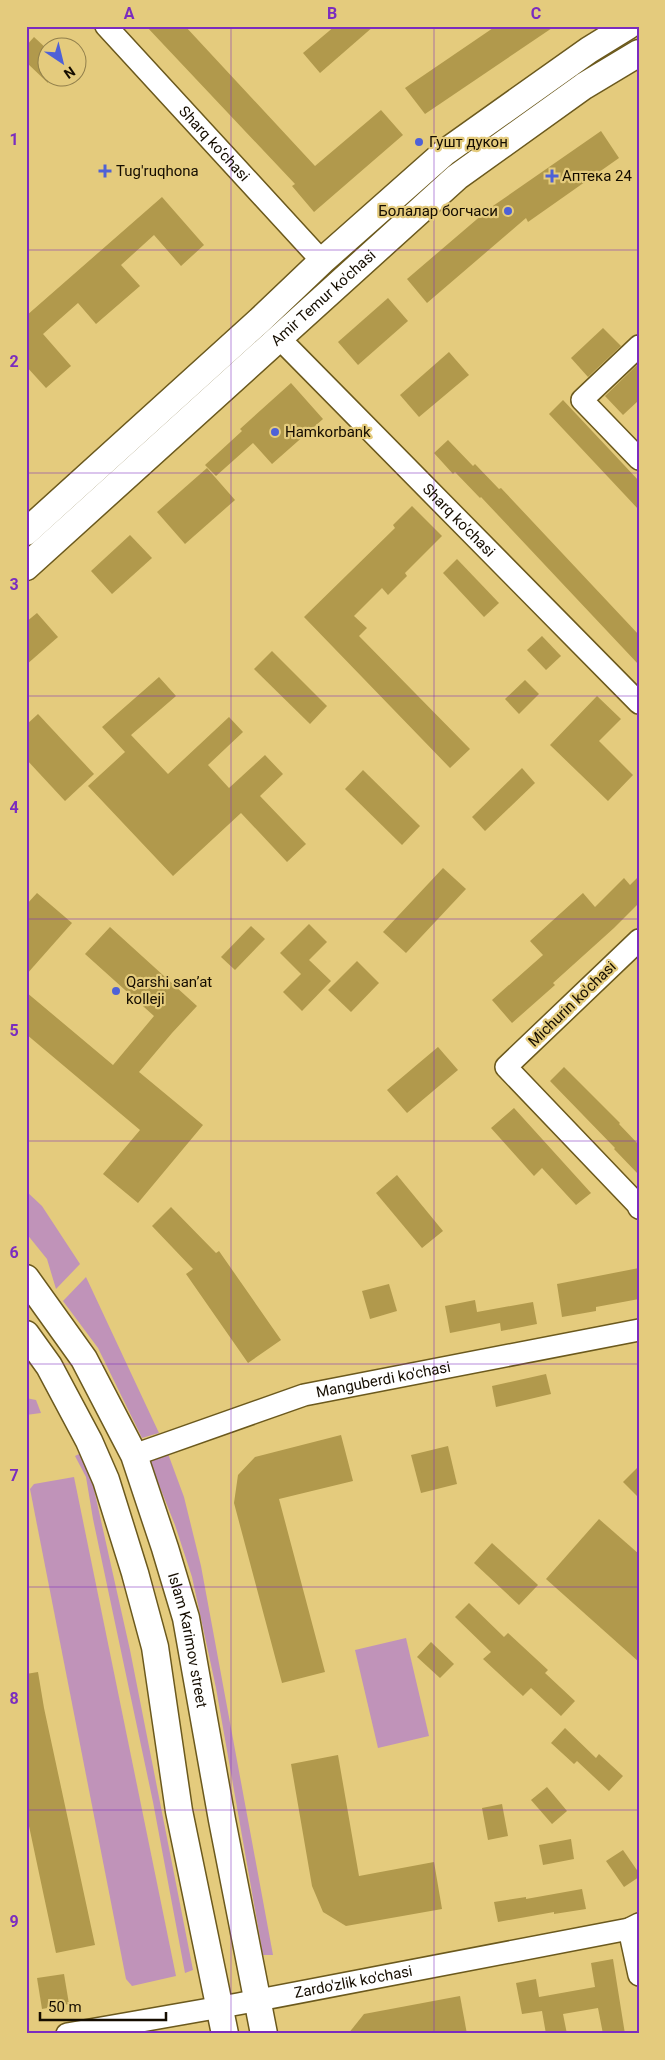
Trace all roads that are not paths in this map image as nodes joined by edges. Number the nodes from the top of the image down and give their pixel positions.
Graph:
1 (106, 26) edge
2 (628, 26) edge
3 (639, 53) edge
4 (322, 261) junction
5 (279, 338) junction
6 (639, 346) edge
7 (639, 459) edge
8 (26, 532) edge
9 (26, 567) edge
10 (639, 704) edge
11 (639, 940) edge
12 (639, 1208) edge
13 (26, 1278) edge
14 (639, 1330) edge
15 (26, 1334) edge
16 (134, 1455) junction
17 (634, 1927) edge
18 (639, 1975) edge
19 (258, 2000) junction
20 (220, 2007) junction
21 (67, 2034) edge
22 (225, 2034) edge
23 (264, 2034) edge

1 - 4 street, Sharq ko‘chasi
2 - 4 main road, Amir Temur ko'chasi
3 - 5 main road, Amir Temur ko'chasi
4 - 8 main road, Amir Temur ko'chasi
5 - 9 main road, Amir Temur ko'chasi
5 - 10 street, Sharq ko'chasi
6 - 7 street
11 - 12 street, Michurin ko'chasi
13 - 16 main road, Islam Karimov street
14 - 16 street, Manguberdi ko'chasi
15 - 20 main road
16 - 19 main road, Islam Karimov street
17 - 18 street
17 - 19 street, Zardo'zlik ko'chasi
19 - 20 street, Zardo'zlik ko'chasi
19 - 23 main road, Islam Karimov street
20 - 21 street, Zardo'zlik ko'chasi
20 - 22 main road

